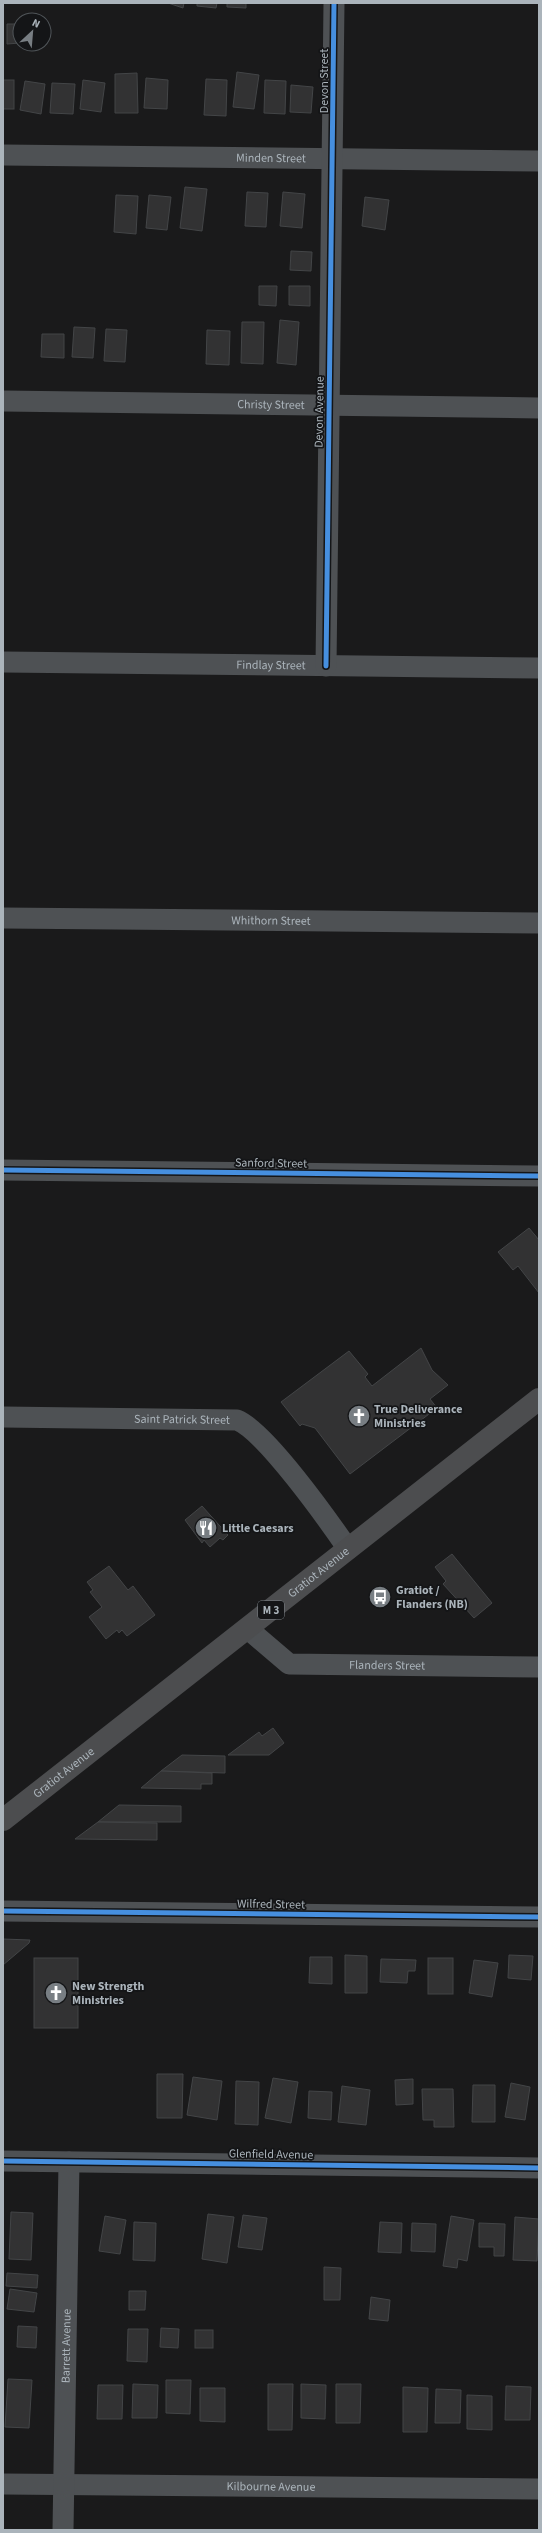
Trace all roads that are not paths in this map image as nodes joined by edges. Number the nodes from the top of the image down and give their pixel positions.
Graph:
1 (334, 3) edge
2 (3, 155) edge
3 (333, 159) junction
4 (539, 161) edge
5 (3, 402) edge
6 (329, 405) junction
7 (539, 408) edge
8 (3, 662) edge
9 (326, 666) junction
10 (539, 668) edge
11 (3, 918) edge
12 (539, 923) edge
13 (3, 1170) edge
14 (539, 1176) edge
15 (539, 1399) edge
16 (3, 1417) edge
17 (348, 1548) junction
18 (248, 1629) junction
19 (539, 1667) edge
20 (3, 1820) edge
21 (3, 1911) edge
22 (539, 1917) edge
23 (3, 2161) edge
24 (70, 2162) junction
25 (539, 2168) edge
26 (3, 2484) edge
27 (64, 2485) junction
28 (539, 2489) edge
29 (63, 2530) edge

1 - 3 street, Devon Street
2 - 3 street, Minden Street
3 - 4 street, Minden Street
3 - 6 street, Devon Avenue
5 - 6 street, Christy Street
6 - 7 street, Christy Street
6 - 9 street, Devon Avenue
8 - 9 street, Findlay Street
9 - 10 street, Findlay Street
11 - 12 street, Whithorn Street
13 - 14 street, Sanford Street
15 - 17 main road, Gratiot Avenue / M 3
16 - 17 street, Saint Patrick Street
17 - 18 main road, Gratiot Avenue / M 3
18 - 19 street, Flanders Street
18 - 20 main road, Gratiot Avenue / M 3
21 - 22 street, Wilfred Street
23 - 24 street, Glenfield Avenue
24 - 25 street, Glenfield Avenue
24 - 27 street, Barrett Avenue
26 - 27 street, Kilbourne Avenue
27 - 28 street, Kilbourne Avenue
27 - 29 street, Barrett Avenue

